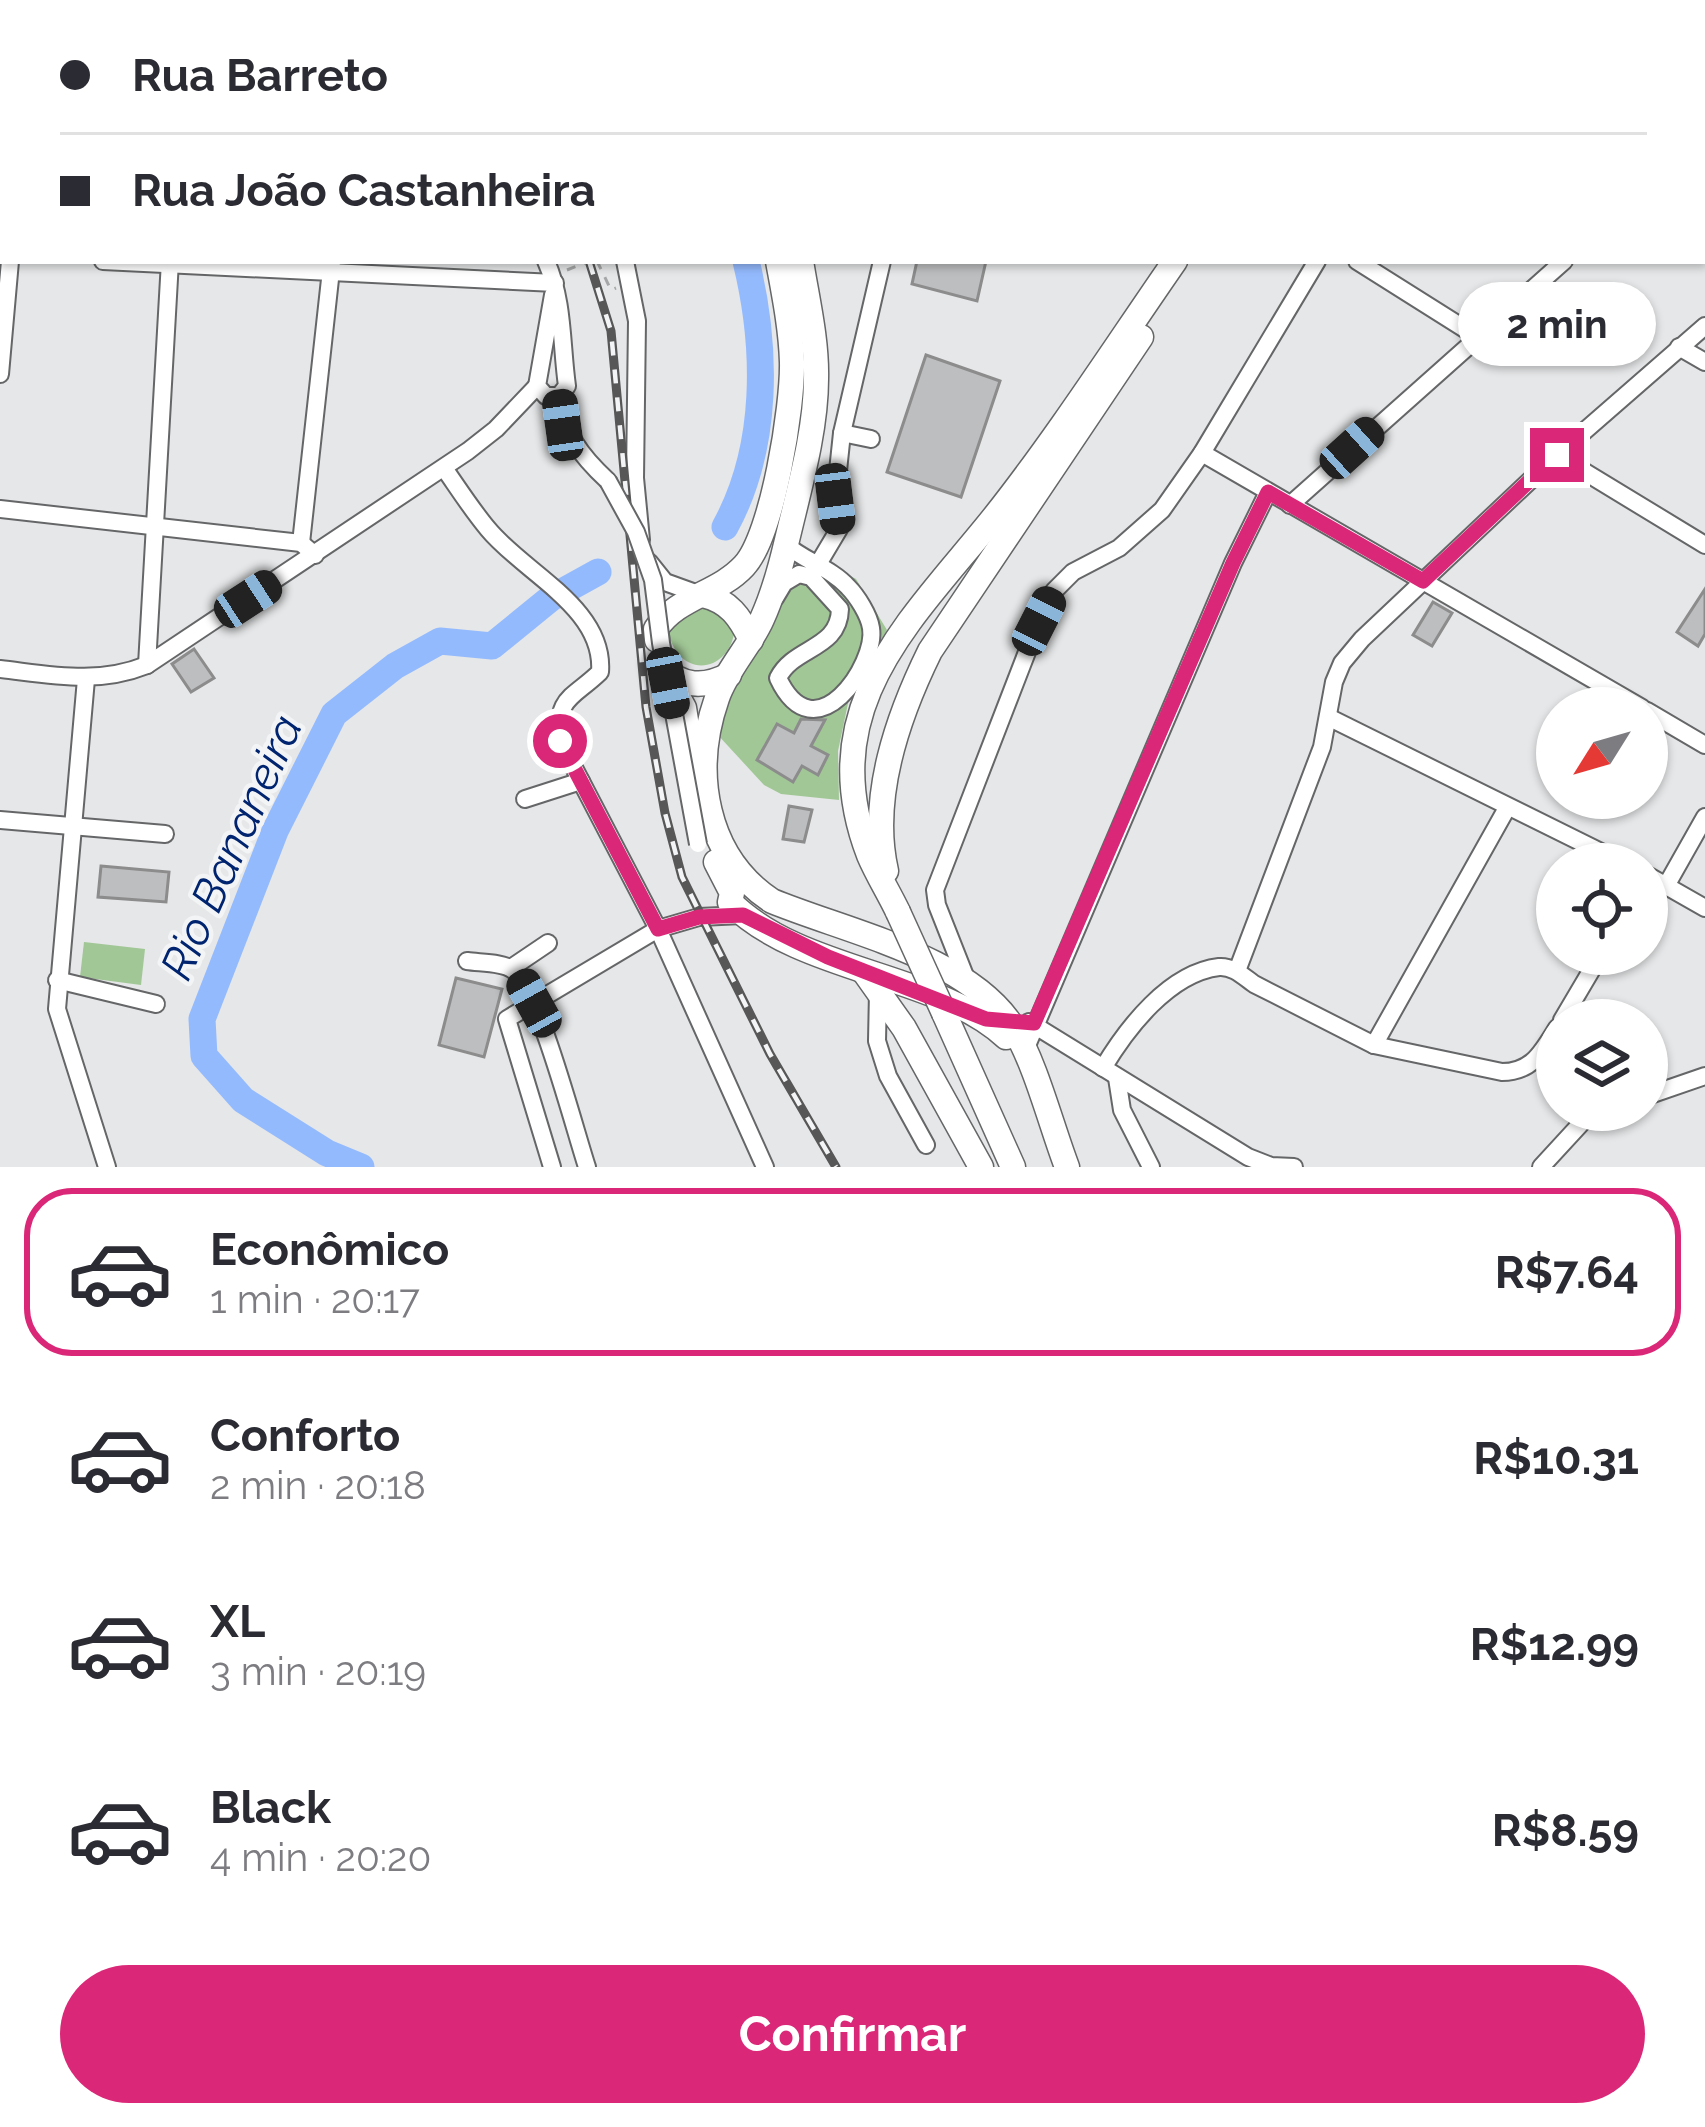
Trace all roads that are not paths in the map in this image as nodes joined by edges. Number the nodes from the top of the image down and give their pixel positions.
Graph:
1 (4, 264) edge
2 (170, 264) edge
3 (224, 264) edge
4 (549, 264) edge
5 (626, 264) edge
6 (778, 264) edge
7 (801, 264) edge
8 (881, 264) edge
9 (1172, 264) edge
10 (1191, 264) edge
11 (1315, 264) edge
12 (1362, 264) edge
13 (1560, 264) edge
14 (331, 268) edge
15 (561, 276) junction
16 (1705, 326) edge
17 (1476, 336) junction
18 (1679, 347) junction
19 (1705, 362) edge
20 (564, 373) junction
21 (0, 374) edge
22 (537, 382) junction
23 (559, 396) junction
24 (842, 433) junction
25 (872, 439) dead end
26 (1202, 453) junction
27 (1557, 455) junction
28 (444, 468) junction
29 (1268, 492) junction
30 (1290, 505) junction
31 (0, 509) edge
32 (155, 526) junction
33 (786, 545) junction
34 (1705, 545) edge
35 (308, 549) junction
36 (642, 551) junction
37 (813, 572) junction
38 (1423, 581) junction
39 (703, 596) junction
40 (764, 616) junction
41 (656, 629) junction
42 (751, 640) junction
43 (146, 665) junction
44 (660, 665) junction
45 (0, 669) edge
46 (729, 675) junction
47 (86, 679) junction
48 (1605, 687) edge
49 (1328, 717) junction
50 (1668, 724) edge
51 (1705, 745) edge
52 (581, 781) junction
53 (525, 800) dead end
54 (1507, 808) junction
55 (1705, 817) edge
56 (0, 820) edge
57 (73, 826) junction
58 (165, 834) dead end
59 (1580, 843) edge
60 (1668, 882) edge
61 (1668, 887) edge
62 (739, 899) junction
63 (895, 908) junction
64 (1705, 908) edge
65 (658, 929) junction
66 (548, 943) dead end
67 (466, 962) dead end
68 (929, 962) junction
69 (511, 968) junction
70 (1237, 971) junction
71 (57, 980) junction
72 (968, 981) junction
73 (872, 982) junction
74 (918, 992) junction
75 (534, 1003) junction
76 (156, 1004) dead end
77 (996, 1019) junction
78 (1034, 1023) junction
79 (1374, 1045) junction
80 (1028, 1059) junction
81 (1536, 1060) edge
82 (1110, 1073) junction
83 (1705, 1076) edge
84 (1668, 1089) edge
85 (1573, 1131) edge
86 (926, 1145) dead end
87 (106, 1167) edge
88 (552, 1167) edge
89 (587, 1167) edge
90 (765, 1167) edge
91 (981, 1167) edge
92 (1013, 1167) edge
93 (1067, 1167) edge
94 (1151, 1167) edge
95 (1294, 1167) edge
96 (1541, 1167) edge

1 - 21 street
2 - 32 street
3 - 14 street
4 - 15 street
5 - 36 street
6 - 39 highway
7 - 33 highway
8 - 24 street
9 - 63 highway
10 - 63 highway
11 - 26 street
12 - 17 street
13 - 17 street
14 - 15 street
14 - 35 street
15 - 20 street
15 - 22 street
16 - 18 street
17 - 30 street
18 - 19 street
18 - 27 street
20 - 22 street
20 - 23 street
22 - 23 street
22 - 28 street
23 - 62 street, bridge
24 - 25 street
24 - 37 street
26 - 29 street
26 - 72 street
27 - 34 street
27 - 38 street
28 - 35 street
28 - 52 street
29 - 30 street
29 - 78 street
30 - 38 street
31 - 32 street
32 - 35 street
32 - 43 street
33 - 37 street
33 - 40 highway
35 - 43 street
36 - 39 street
36 - 41 street
37 - 37 street
37 - 40 street
38 - 48 street
38 - 49 street
39 - 41 highway
39 - 42 highway
40 - 42 highway
41 - 44 highway
42 - 46 highway
43 - 47 street
44 - 46 highway
44 - 62 highway
45 - 47 street
46 - 62 highway
47 - 57 street
49 - 54 street
49 - 70 street
50 - 51 street
52 - 53 street
52 - 65 street
54 - 59 street
54 - 79 street
55 - 60 street
56 - 57 street
57 - 58 street
57 - 71 street
61 - 64 street
62 - 65 street
62 - 68 highway
62 - 73 highway
63 - 92 highway, bridge
65 - 75 street
65 - 90 street
66 - 69 street
67 - 69 street
68 - 72 highway
68 - 74 highway
69 - 75 street
70 - 79 street
70 - 82 street
71 - 76 street
71 - 87 street
72 - 77 highway
73 - 74 highway
73 - 86 street
73 - 91 highway
74 - 77 highway
75 - 88 street
75 - 89 street
77 - 78 street
77 - 80 highway
78 - 80 street
78 - 82 street
79 - 81 street
80 - 93 highway
82 - 94 street
82 - 95 street
83 - 84 street
85 - 96 street

